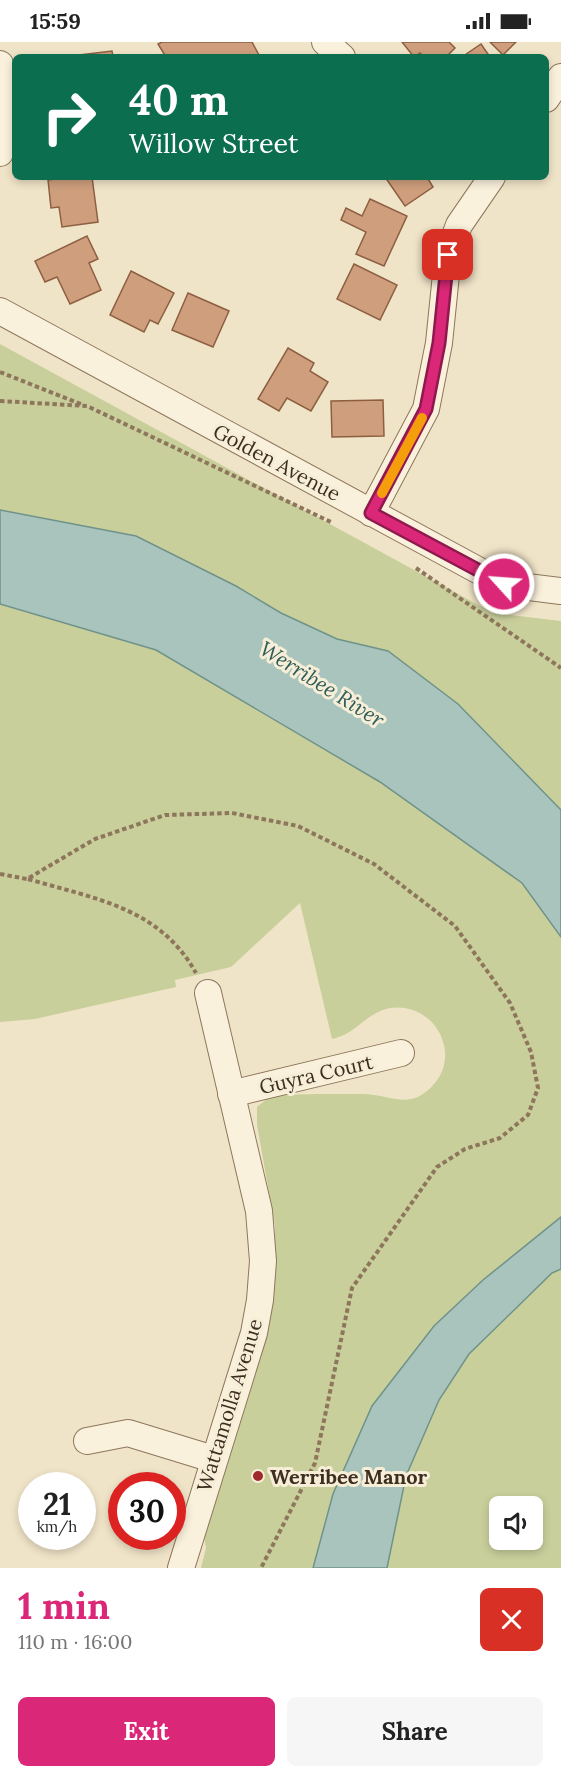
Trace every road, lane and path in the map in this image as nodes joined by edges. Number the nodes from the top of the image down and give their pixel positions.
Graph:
1 (325, 42) edge
2 (339, 54) edge
3 (0, 64) edge
4 (561, 77) edge
5 (549, 95) edge
6 (0, 153) edge
7 (490, 180) edge
8 (0, 311) edge
9 (0, 372) edge
10 (0, 400) edge
11 (87, 406) junction
12 (371, 513) junction
13 (338, 526) dead end
14 (409, 564) dead end
15 (561, 591) edge
16 (561, 668) edge
17 (27, 879) dead end
18 (208, 993) joint
19 (402, 1053) dead end
20 (231, 1094) junction
21 (87, 1441) dead end
22 (213, 1459) junction
23 (181, 1568) edge

1 - 2 street
3 - 6 street
4 - 5 street
7 - 12 street
8 - 12 street, Golden Avenue
9 - 11 path
10 - 11 path
11 - 13 path
12 - 15 street, Golden Avenue
14 - 16 path
17 - 18 path
18 - 20 street, Wattamolla Avenue
19 - 20 street, Guyra Court
20 - 22 street, Wattamolla Avenue
21 - 22 street
22 - 23 street, Wattamolla Avenue

